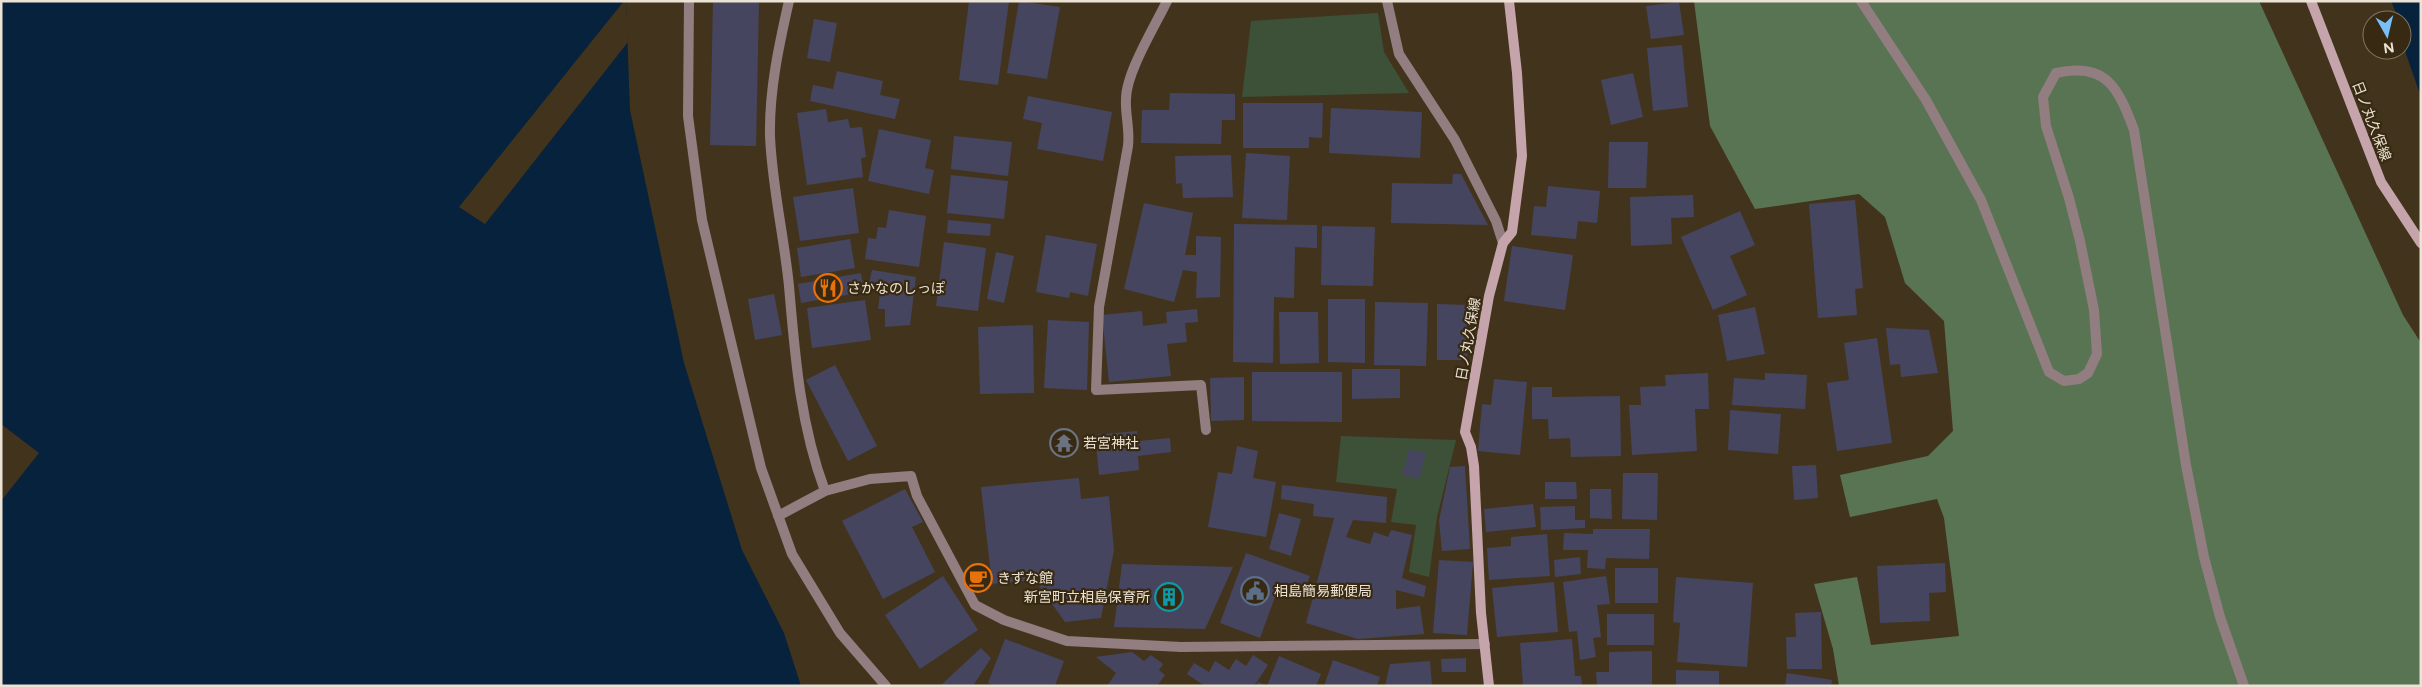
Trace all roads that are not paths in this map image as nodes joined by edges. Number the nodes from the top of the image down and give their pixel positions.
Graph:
1 (689, 1) edge
2 (789, 1) edge
3 (1167, 1) edge
4 (1387, 1) edge
5 (1509, 1) edge
6 (1861, 1) edge
7 (2311, 1) edge
8 (1503, 243) junction
9 (2421, 243) edge
10 (1206, 430) dead end
11 (825, 491) junction
12 (778, 516) junction
13 (1484, 644) junction
14 (886, 686) edge
15 (1489, 686) edge
16 (2244, 686) edge

1 - 12 street
2 - 11 street
3 - 10 street
4 - 8 street
5 - 8 main road, 日ノ丸久保線
6 - 16 street
7 - 9 main road, 日ノ丸久保線
8 - 13 main road, 日ノ丸久保線
11 - 12 street
11 - 13 street
12 - 14 street
13 - 15 main road, 日ノ丸久保線

